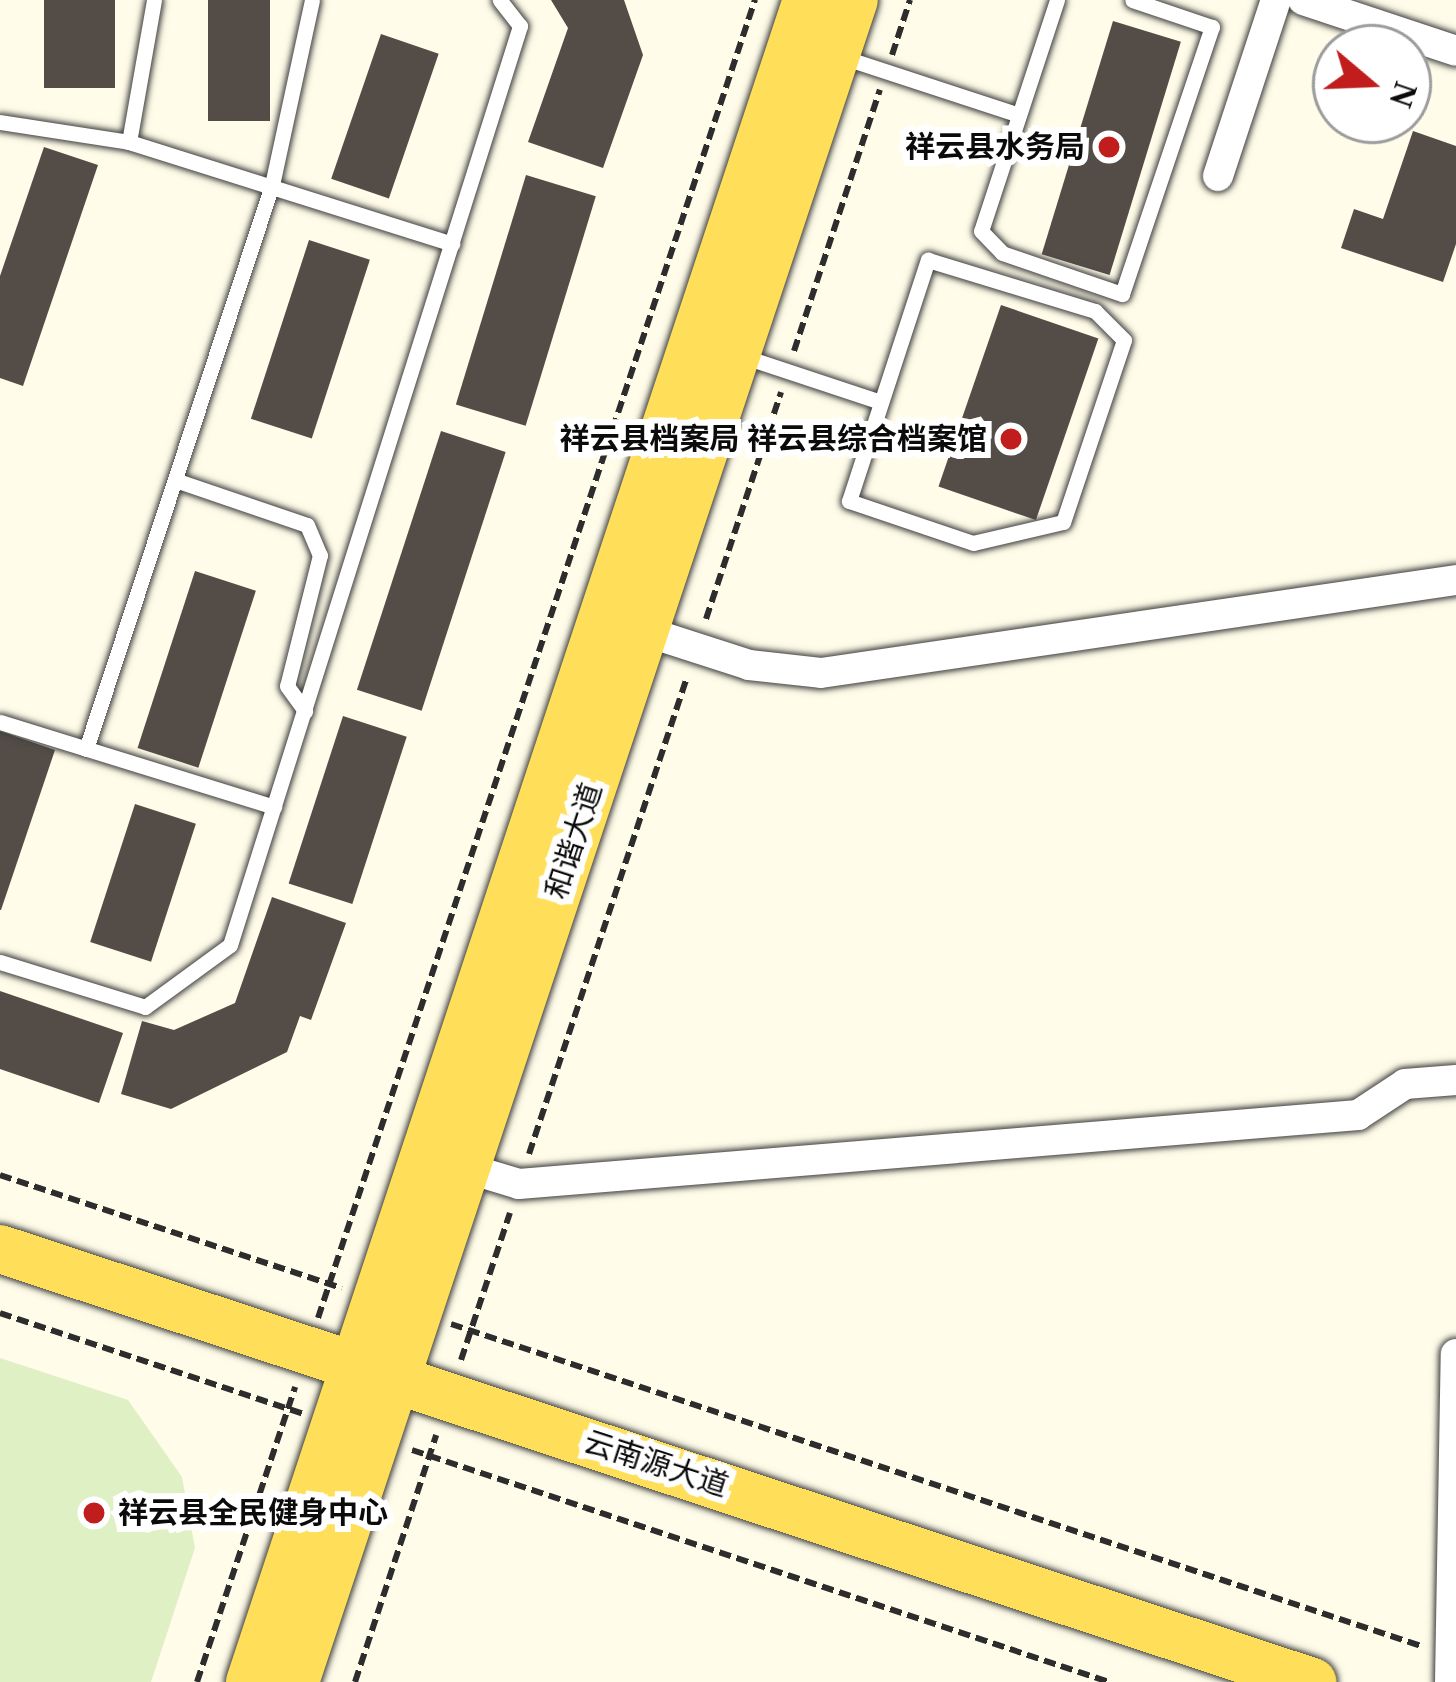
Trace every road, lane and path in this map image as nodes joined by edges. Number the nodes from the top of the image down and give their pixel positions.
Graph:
1 (154, 0) edge
2 (312, 0) edge
3 (500, 0) edge
4 (755, 0) edge
5 (807, 0) edge
6 (854, 0) edge
7 (910, 0) edge
8 (1057, 0) edge
9 (1132, 0) edge
10 (1276, 0) edge
11 (1303, 0) edge
12 (1456, 51) edge
13 (836, 55) junction
14 (886, 72) junction
15 (1019, 116) junction
16 (0, 122) edge
17 (130, 142) junction
18 (1218, 176) dead end
19 (272, 185) junction
20 (452, 244) junction
21 (736, 354) junction
22 (788, 371) junction
23 (881, 402) junction
24 (175, 479) junction
25 (1456, 580) edge
26 (644, 631) junction
27 (696, 648) junction
28 (304, 712) junction
29 (0, 722) edge
30 (86, 749) junction
31 (274, 807) junction
32 (0, 962) edge
33 (1456, 1080) edge
34 (466, 1168) junction
35 (0, 1174) edge
36 (519, 1184) junction
37 (0, 1249) edge
38 (329, 1284) junction
39 (397, 1306) junction
40 (0, 1312) edge
41 (471, 1331) junction
42 (307, 1351) junction
43 (1456, 1354) edge
44 (375, 1374) junction
45 (449, 1396) junction
46 (288, 1409) junction
47 (356, 1431) junction
48 (429, 1456) junction
49 (1450, 1669) edge
50 (197, 1682) edge
51 (250, 1682) edge
52 (295, 1682) edge
53 (355, 1682) edge
54 (1109, 1682) edge
55 (1312, 1682) edge

1 - 17 lane
2 - 19 lane
3 - 20 lane
4 - 38 path
5 - 39 main road, 和谐大道
6 - 13 main road, 和谐大道
7 - 14 path
8 - 15 lane
9 - 15 lane
10 - 18 street
11 - 12 street
13 - 14 lane
13 - 21 main road, 和谐大道
14 - 15 lane
14 - 22 path
16 - 17 lane
17 - 19 lane
19 - 20 lane
19 - 24 lane
20 - 28 lane
21 - 22 lane
21 - 26 main road, 和谐大道
22 - 23 lane
22 - 27 path
23 - 23 lane
24 - 28 lane
24 - 30 lane
25 - 27 street
26 - 27 street
26 - 34 main road, 和谐大道
27 - 36 path
28 - 31 lane
29 - 30 lane
30 - 31 lane
31 - 32 lane
33 - 36 street
34 - 36 street
34 - 39 main road, 和谐大道
35 - 38 path
36 - 41 path
37 - 42 main road, 云南源大道
38 - 39 path
38 - 42 path
39 - 41 path
39 - 44 main road, 和谐大道
40 - 46 path
41 - 45 path
41 - 49 path
42 - 44 main road, 云南源大道
42 - 46 path
43 - 49 street
44 - 45 main road, 云南源大道
44 - 47 main road, 和谐大道
45 - 48 path
45 - 55 main road, 云南源大道
46 - 47 path
46 - 50 path
47 - 48 path
47 - 51 main road, 和谐大道
47 - 52 main road, 和谐大道
48 - 53 path
48 - 54 path

